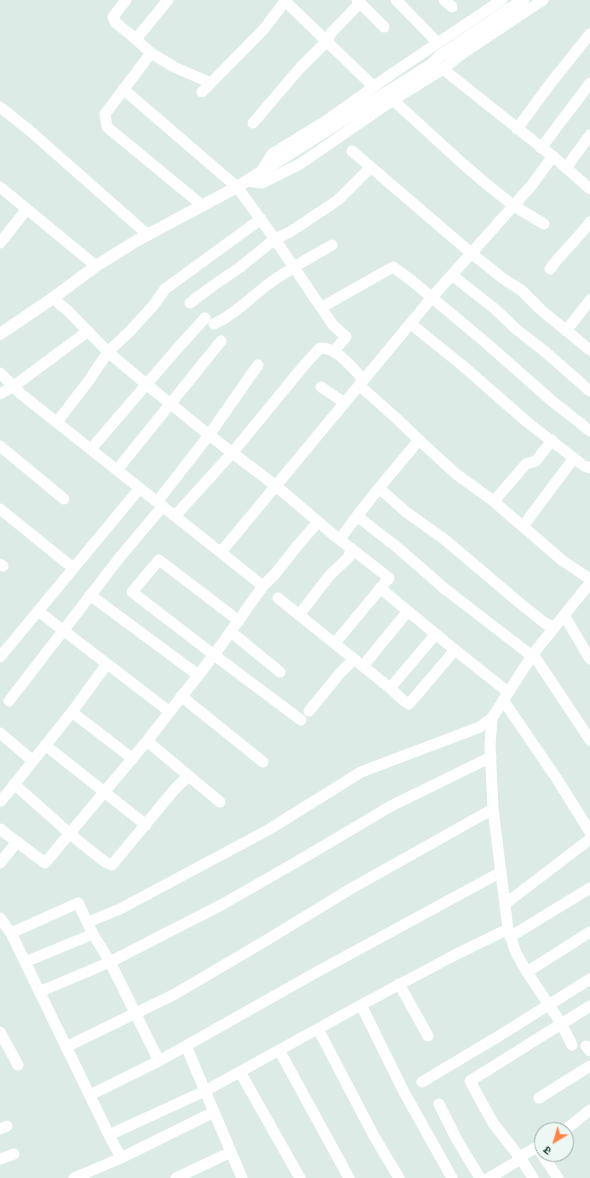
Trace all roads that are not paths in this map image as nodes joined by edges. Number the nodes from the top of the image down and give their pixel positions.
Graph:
1 (168, 0) edge
2 (285, 0) edge
3 (396, 0) edge
4 (523, 0) edge
5 (542, 0) edge
6 (123, 1) edge
7 (497, 1) edge
8 (359, 2) edge
9 (384, 27) dead end
10 (588, 36) edge
11 (136, 39) junction
12 (326, 42) junction
13 (438, 43) junction
14 (151, 53) junction
15 (443, 69) junction
16 (211, 83) junction
17 (590, 83) edge
18 (374, 87) junction
19 (123, 89) junction
20 (202, 92) dead end
21 (393, 100) junction
22 (0, 107) edge
23 (253, 122) dead end
24 (517, 129) junction
25 (590, 135) edge
26 (541, 148) junction
27 (352, 151) dead end
28 (553, 156) junction
29 (370, 168) junction
30 (566, 168) junction
31 (261, 172) junction
32 (242, 184) junction
33 (590, 189) edge
34 (1, 192) edge
35 (203, 206) junction
36 (514, 206) junction
37 (27, 209) junction
38 (261, 219) junction
39 (590, 222) edge
40 (544, 224) dead end
41 (148, 235) junction
42 (275, 239) junction
43 (0, 243) edge
44 (332, 245) dead end
45 (471, 253) junction
46 (96, 266) junction
47 (294, 266) junction
48 (550, 270) dead end
49 (452, 275) junction
50 (53, 298) junction
51 (432, 298) junction
52 (590, 300) edge
53 (190, 303) dead end
54 (322, 307) junction
55 (411, 324) junction
56 (88, 331) junction
57 (566, 331) junction
58 (0, 334) edge
59 (221, 341) dead end
60 (590, 350) edge
61 (334, 351) junction
62 (108, 352) junction
63 (258, 365) dead end
64 (0, 373) edge
65 (361, 382) junction
66 (146, 384) junction
67 (14, 386) junction
68 (321, 387) dead end
69 (590, 391) edge
70 (0, 394) edge
71 (345, 403) junction
72 (171, 404) junction
73 (57, 422) junction
74 (590, 431) edge
75 (209, 435) junction
76 (419, 440) junction
77 (552, 440) junction
78 (0, 446) edge
79 (91, 449) junction
80 (233, 452) junction
81 (574, 458) junction
82 (590, 468) edge
83 (117, 470) junction
84 (276, 486) junction
85 (140, 488) junction
86 (379, 488) junction
87 (64, 499) dead end
88 (494, 501) junction
89 (160, 504) junction
90 (0, 509) edge
91 (176, 516) junction
92 (357, 516) junction
93 (318, 522) junction
94 (523, 526) junction
95 (340, 539) junction
96 (351, 548) junction
97 (221, 552) junction
98 (73, 568) junction
99 (590, 579) edge
100 (590, 583) edge
101 (263, 586) junction
102 (380, 588) junction
103 (90, 595) junction
104 (278, 598) dead end
105 (38, 611) junction
106 (408, 611) junction
107 (299, 614) junction
108 (564, 615) junction
109 (239, 621) junction
110 (555, 627) junction
111 (63, 630) junction
112 (231, 632) junction
113 (436, 634) junction
114 (335, 643) junction
115 (455, 650) junction
116 (214, 655) junction
117 (532, 655) junction
118 (0, 657) edge
119 (590, 658) edge
120 (354, 659) junction
121 (107, 664) junction
122 (363, 666) junction
123 (280, 672) dead end
124 (198, 675) junction
125 (390, 688) junction
126 (182, 696) junction
127 (506, 696) junction
128 (9, 701) dead end
129 (309, 711) dead end
130 (72, 712) junction
131 (170, 712) junction
132 (492, 718) junction
133 (301, 720) dead end
134 (0, 734) edge
135 (590, 740) edge
136 (147, 741) junction
137 (45, 745) junction
138 (491, 757) junction
139 (133, 759) junction
140 (33, 761) junction
141 (263, 762) dead end
142 (188, 776) junction
143 (14, 784) junction
144 (104, 793) junction
145 (0, 801) edge
146 (220, 802) dead end
147 (493, 809) junction
148 (146, 825) junction
149 (0, 829) edge
150 (590, 832) edge
151 (70, 833) junction
152 (590, 839) edge
153 (17, 842) junction
154 (0, 863) edge
155 (501, 872) junction
156 (590, 888) edge
157 (505, 904) junction
158 (0, 918) edge
159 (88, 922) junction
160 (590, 932) edge
161 (509, 933) junction
162 (11, 934) junction
163 (93, 934) junction
164 (25, 962) junction
165 (110, 962) junction
166 (527, 972) junction
167 (590, 979) edge
168 (399, 984) junction
169 (39, 992) junction
170 (549, 1004) junction
171 (361, 1005) junction
172 (590, 1006) edge
173 (135, 1013) junction
174 (561, 1023) junction
175 (318, 1029) junction
176 (0, 1032) edge
177 (428, 1036) dead end
178 (572, 1045) dead end
179 (186, 1046) junction
180 (66, 1047) junction
181 (279, 1050) junction
182 (158, 1061) junction
183 (18, 1065) dead end
184 (590, 1066) edge
185 (240, 1072) junction
186 (422, 1082) dead end
187 (205, 1091) junction
188 (90, 1095) junction
189 (539, 1098) dead end
190 (439, 1104) dead end
191 (590, 1110) edge
192 (214, 1112) junction
193 (574, 1123) edge
194 (109, 1135) junction
195 (534, 1149) edge
196 (231, 1152) junction
197 (14, 1154) dead end
198 (121, 1158) junction
199 (0, 1159) edge
200 (521, 1159) junction
201 (548, 1162) edge
202 (74, 1178) edge
203 (176, 1178) edge
204 (242, 1178) edge
205 (300, 1178) edge
206 (349, 1178) edge
207 (399, 1178) edge
208 (452, 1178) edge
209 (480, 1178) edge
210 (489, 1178) edge
211 (533, 1178) edge
212 (558, 1178) edge

1 - 11 street
2 - 12 street
2 - 16 street
3 - 13 street
4 - 31 main road
5 - 15 street
6 - 11 street
7 - 13 street
8 - 9 street
8 - 12 street
10 - 24 street
11 - 14 street
12 - 18 street
12 - 23 street
13 - 18 street
14 - 16 street
14 - 19 street
15 - 21 street
15 - 24 street
16 - 20 street
17 - 26 street
18 - 31 street
19 - 32 street
19 - 35 street
21 - 32 street
21 - 36 street
22 - 41 street
24 - 26 street
25 - 30 street
26 - 28 street
27 - 29 street
28 - 30 street
28 - 36 street
29 - 42 street
29 - 45 street
30 - 33 street
31 - 32 main road
32 - 35 main road
32 - 38 street
34 - 37 street
35 - 41 main road
36 - 40 street
36 - 45 street
37 - 43 street
37 - 46 street
38 - 42 street
38 - 62 street
39 - 48 street
41 - 46 main road
42 - 47 street
42 - 53 street
44 - 47 street
45 - 49 street
45 - 57 street
46 - 50 main road
47 - 54 street
47 - 66 street
49 - 51 street
49 - 69 street
50 - 56 street
50 - 58 main road
51 - 54 street
51 - 55 street
51 - 74 street
52 - 57 street
54 - 61 street
55 - 65 street
55 - 77 street
56 - 62 street
56 - 67 street
57 - 60 street
59 - 72 street
61 - 65 street
61 - 80 street
62 - 66 street
62 - 73 street
63 - 75 street
64 - 67 street
65 - 71 street
65 - 76 street
66 - 72 street
66 - 79 street
67 - 70 street
67 - 73 street
68 - 71 street
71 - 84 street
72 - 75 street
72 - 83 street
73 - 79 street
75 - 80 street
75 - 89 street
76 - 86 street
76 - 88 street
77 - 81 street
77 - 88 street
78 - 87 street
79 - 83 street
80 - 84 street
80 - 91 street
81 - 82 street
81 - 94 street
83 - 85 street
84 - 93 street
84 - 97 street
85 - 89 street
85 - 98 street
86 - 92 street
86 - 110 street
88 - 94 street
89 - 91 street
89 - 103 street
90 - 98 street
91 - 97 street
92 - 95 street
92 - 117 street
93 - 95 street
93 - 101 street
94 - 99 street
95 - 96 street
96 - 102 street
96 - 107 street
97 - 101 street
98 - 105 street
100 - 108 street
101 - 109 street
102 - 106 street
102 - 114 street
103 - 111 street
103 - 124 street
104 - 107 street
105 - 111 street
105 - 118 street
106 - 113 street
106 - 122 street
107 - 114 street
108 - 110 street
108 - 119 street
109 - 112 street
109 - 116 street
110 - 117 street
111 - 121 street
111 - 128 street
112 - 116 street
112 - 123 street
113 - 115 street
113 - 125 street
114 - 120 street
115 - 125 street
115 - 127 street
116 - 124 street
116 - 133 street
117 - 127 street
117 - 135 street
120 - 122 street
120 - 129 street
121 - 130 street
121 - 131 street
122 - 125 street
124 - 126 street
126 - 131 street
126 - 141 street
127 - 132 street
127 - 150 street
130 - 137 street
130 - 139 street
131 - 136 street
132 - 138 street
132 - 159 street
134 - 140 street
136 - 139 street
136 - 142 street
137 - 140 street
137 - 144 street
138 - 147 street
138 - 165 street
139 - 144 street
140 - 143 street
142 - 146 street
142 - 148 street
143 - 145 street
143 - 151 street
144 - 148 street
144 - 151 street
147 - 155 street
147 - 173 street
148 - 151 street
149 - 153 street
151 - 153 street
152 - 157 street
153 - 154 street
155 - 157 street
155 - 179 street
156 - 161 street
157 - 161 street
158 - 162 street
159 - 162 street
159 - 163 street
160 - 166 street
161 - 166 street
161 - 168 street
162 - 164 street
163 - 164 street
163 - 165 street
164 - 169 street
165 - 169 street
165 - 173 street
166 - 170 street
167 - 170 street
168 - 171 street
168 - 177 street
169 - 180 street
170 - 174 street
170 - 186 street
171 - 175 street
171 - 208 street
172 - 174 street
173 - 180 street
173 - 182 street
174 - 178 street
174 - 200 street
175 - 181 street
175 - 207 street
176 - 183 street
179 - 182 street
179 - 187 street
180 - 188 street
181 - 185 street
181 - 206 street
182 - 188 street
184 - 189 street
185 - 187 street
185 - 205 street
187 - 192 street
187 - 194 street
188 - 194 street
190 - 209 street
191 - 193 street
192 - 196 street
192 - 198 street
194 - 198 street
195 - 200 street
196 - 203 street
196 - 204 street
197 - 199 street
198 - 202 street
200 - 210 street
200 - 211 street
201 - 212 street

